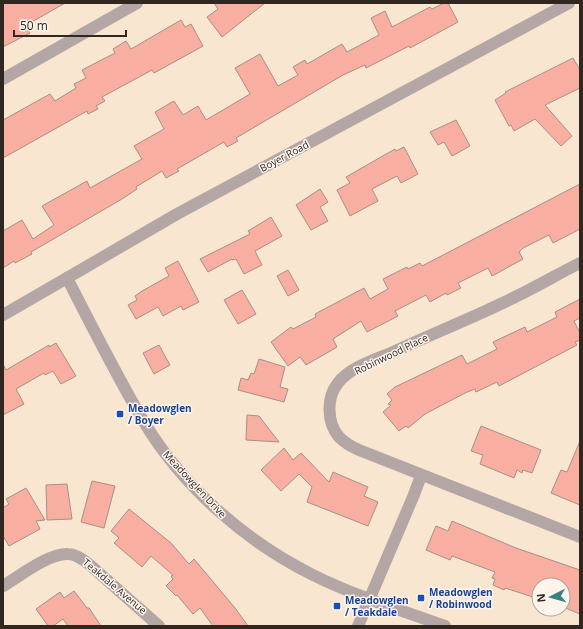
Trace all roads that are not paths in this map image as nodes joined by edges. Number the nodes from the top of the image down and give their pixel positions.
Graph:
1 (137, 3) edge
2 (569, 3) edge
3 (3, 79) edge
4 (580, 263) edge
5 (67, 278) junction
6 (3, 315) edge
7 (421, 476) junction
8 (580, 537) edge
9 (3, 586) edge
10 (371, 598) junction
11 (159, 626) edge
12 (358, 626) edge
13 (446, 626) edge

1 - 3 street
2 - 5 street, Boyer Road
4 - 7 street, Robinwood Place
5 - 6 street, Boyer Road
5 - 10 street, Meadowglen Drive
7 - 8 street, Robinwood Place
7 - 10 street
9 - 11 street, Teakdale Avenue
10 - 12 street
10 - 13 street, Meadowglen Drive

